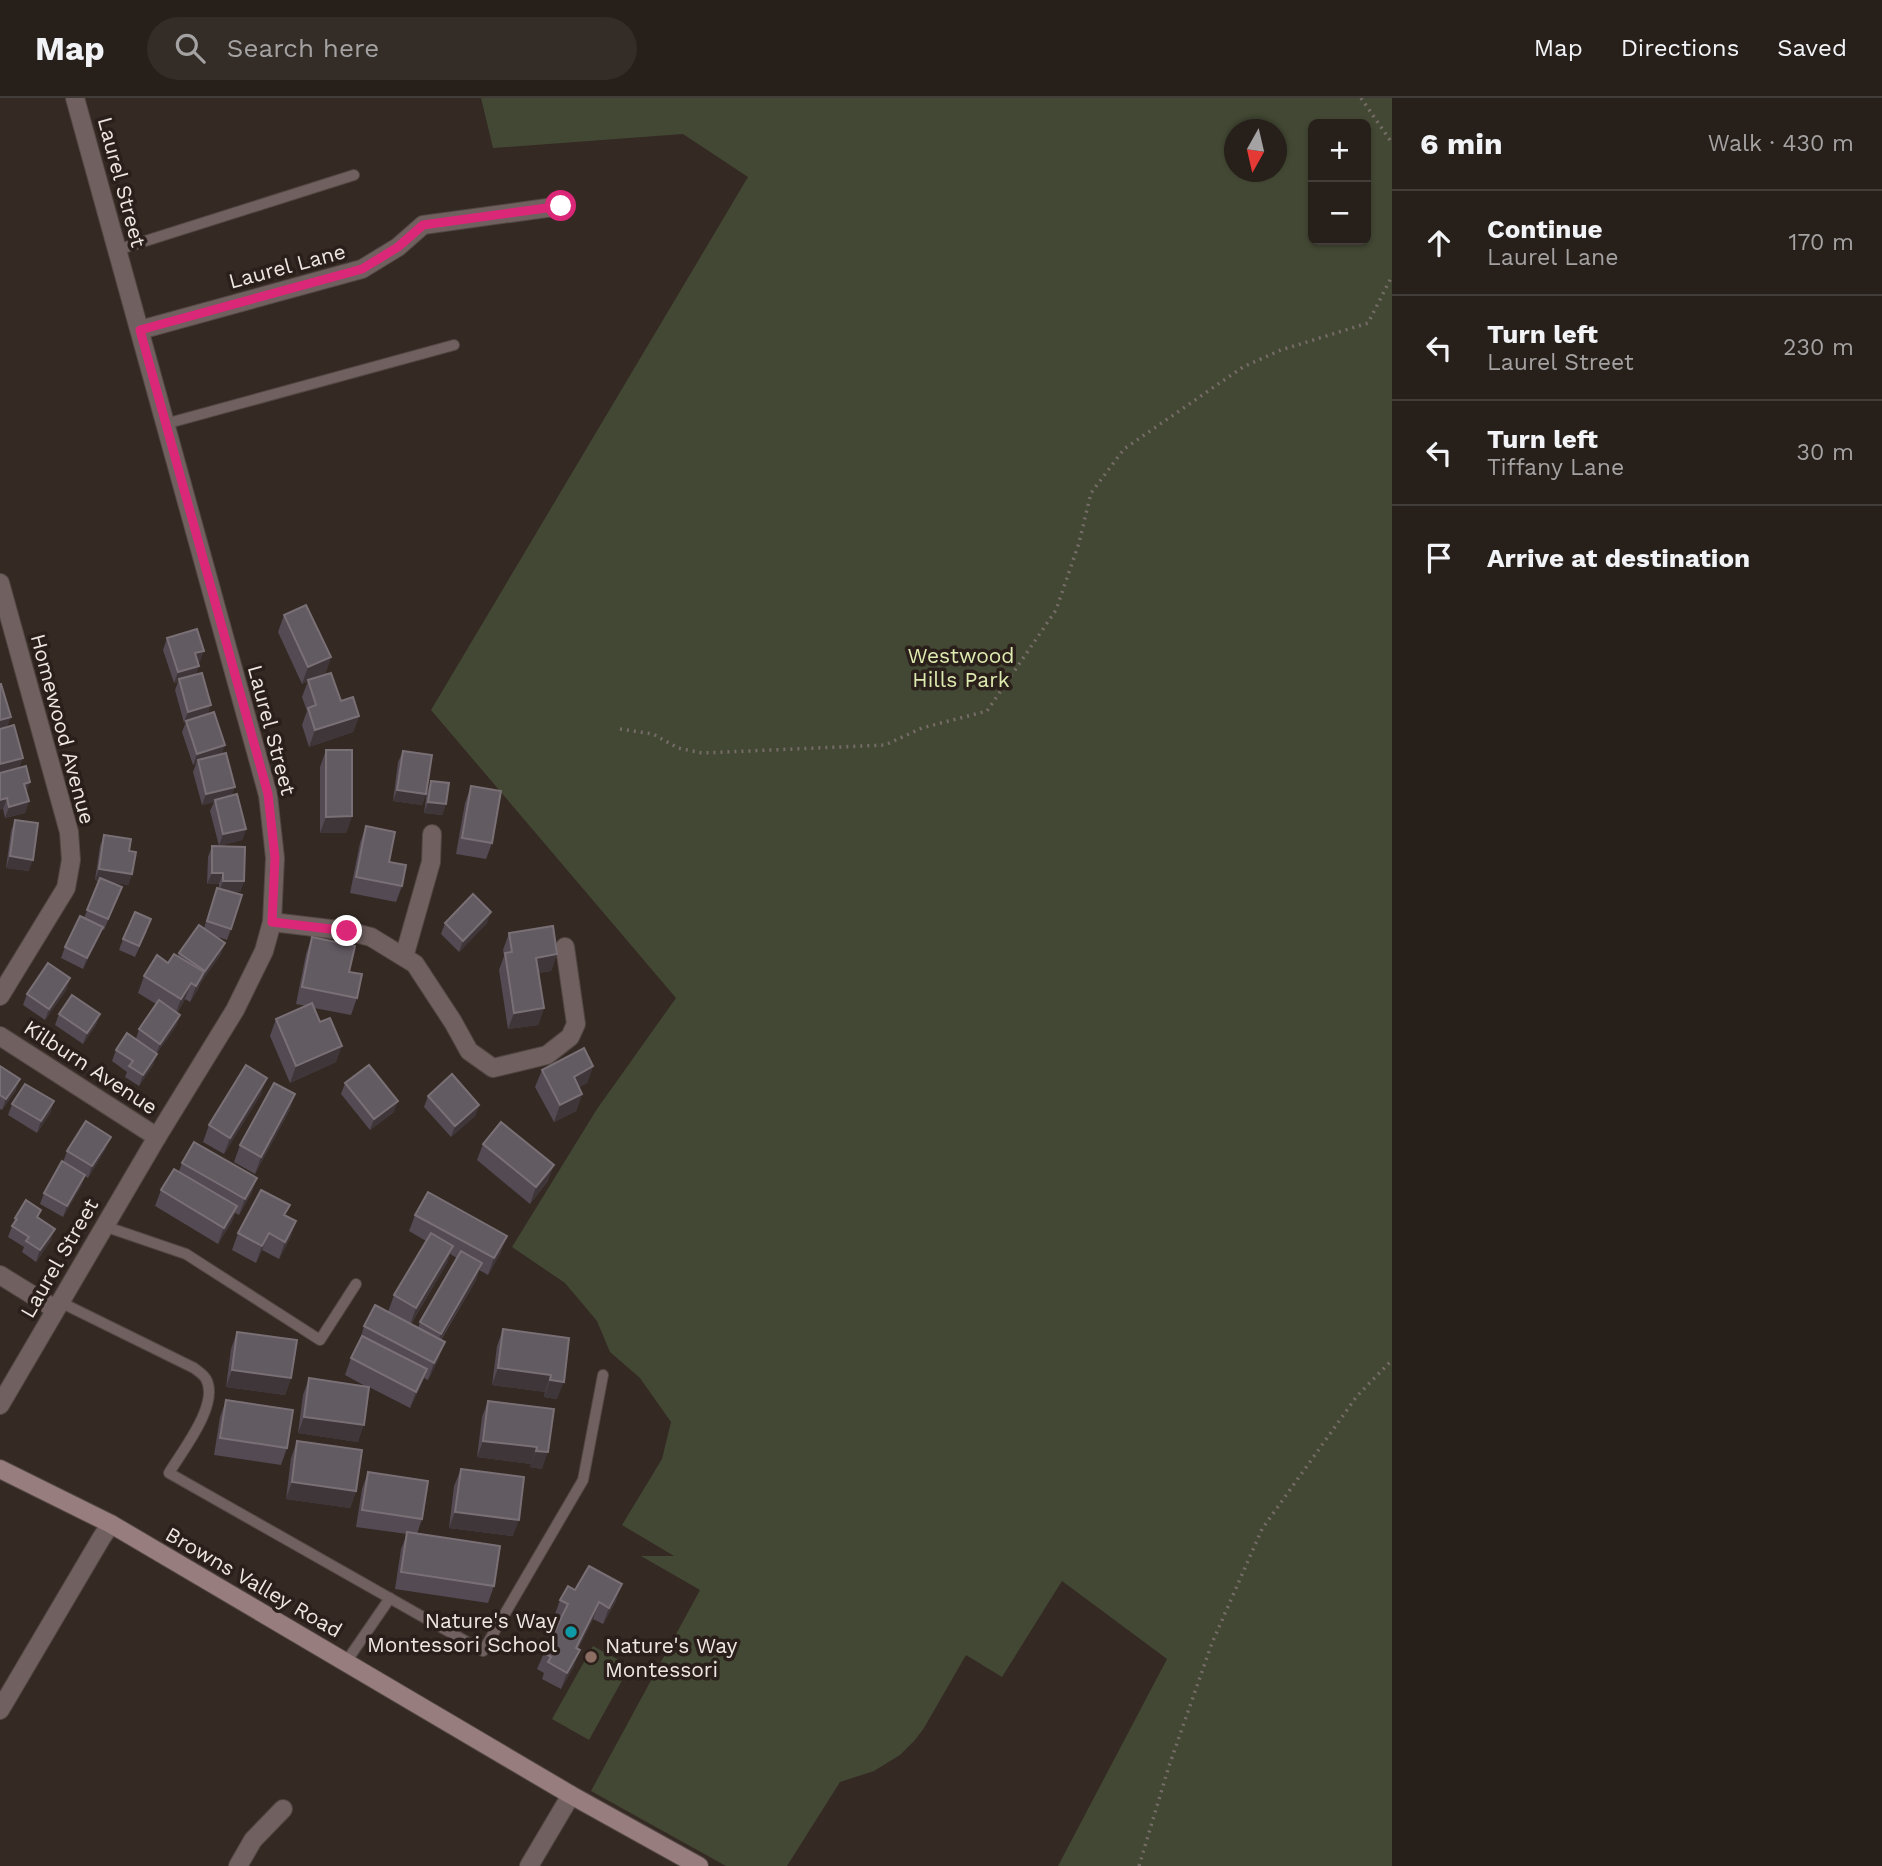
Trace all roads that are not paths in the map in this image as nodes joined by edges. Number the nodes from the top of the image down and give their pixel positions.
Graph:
1 (75, 98) edge
2 (354, 175) dead end
3 (561, 206) dead end
4 (117, 250) junction
5 (140, 330) junction
6 (454, 345) dead end
7 (166, 424) junction
8 (0, 583) edge
9 (432, 834) dead end
10 (272, 922) junction
11 (565, 947) dead end
12 (404, 957) junction
13 (0, 996) edge
14 (0, 1036) edge
15 (157, 1137) junction
16 (104, 1226) junction
17 (0, 1275) edge
18 (356, 1284) dead end
19 (57, 1305) junction
20 (603, 1375) dead end
21 (0, 1405) edge
22 (0, 1469) edge
23 (111, 1524) junction
24 (390, 1598) junction
25 (346, 1662) junction
26 (0, 1710) edge
27 (570, 1795) junction
28 (283, 1810) dead end
29 (238, 1866) edge
30 (529, 1866) edge
31 (699, 1866) edge

1 - 4 street, Laurel Street
2 - 4 lane
3 - 5 street, Laurel Lane
4 - 5 street, Laurel Street
5 - 7 street, Laurel Street
6 - 7 lane
7 - 10 street, Laurel Street
8 - 13 street, Homewood Avenue
9 - 12 street
10 - 12 street
10 - 15 street, Laurel Street
11 - 12 street
14 - 15 street, Kilburn Avenue
15 - 16 street, Laurel Street
16 - 18 lane
16 - 19 street, Laurel Street
17 - 19 street
19 - 21 street, Laurel Street
19 - 24 lane
20 - 24 lane
22 - 23 main road, Browns Valley Road
23 - 25 main road, Browns Valley Road
23 - 26 street
24 - 25 lane
25 - 27 main road, Browns Valley Road
27 - 30 street
27 - 31 main road, Browns Valley Road
28 - 29 street

